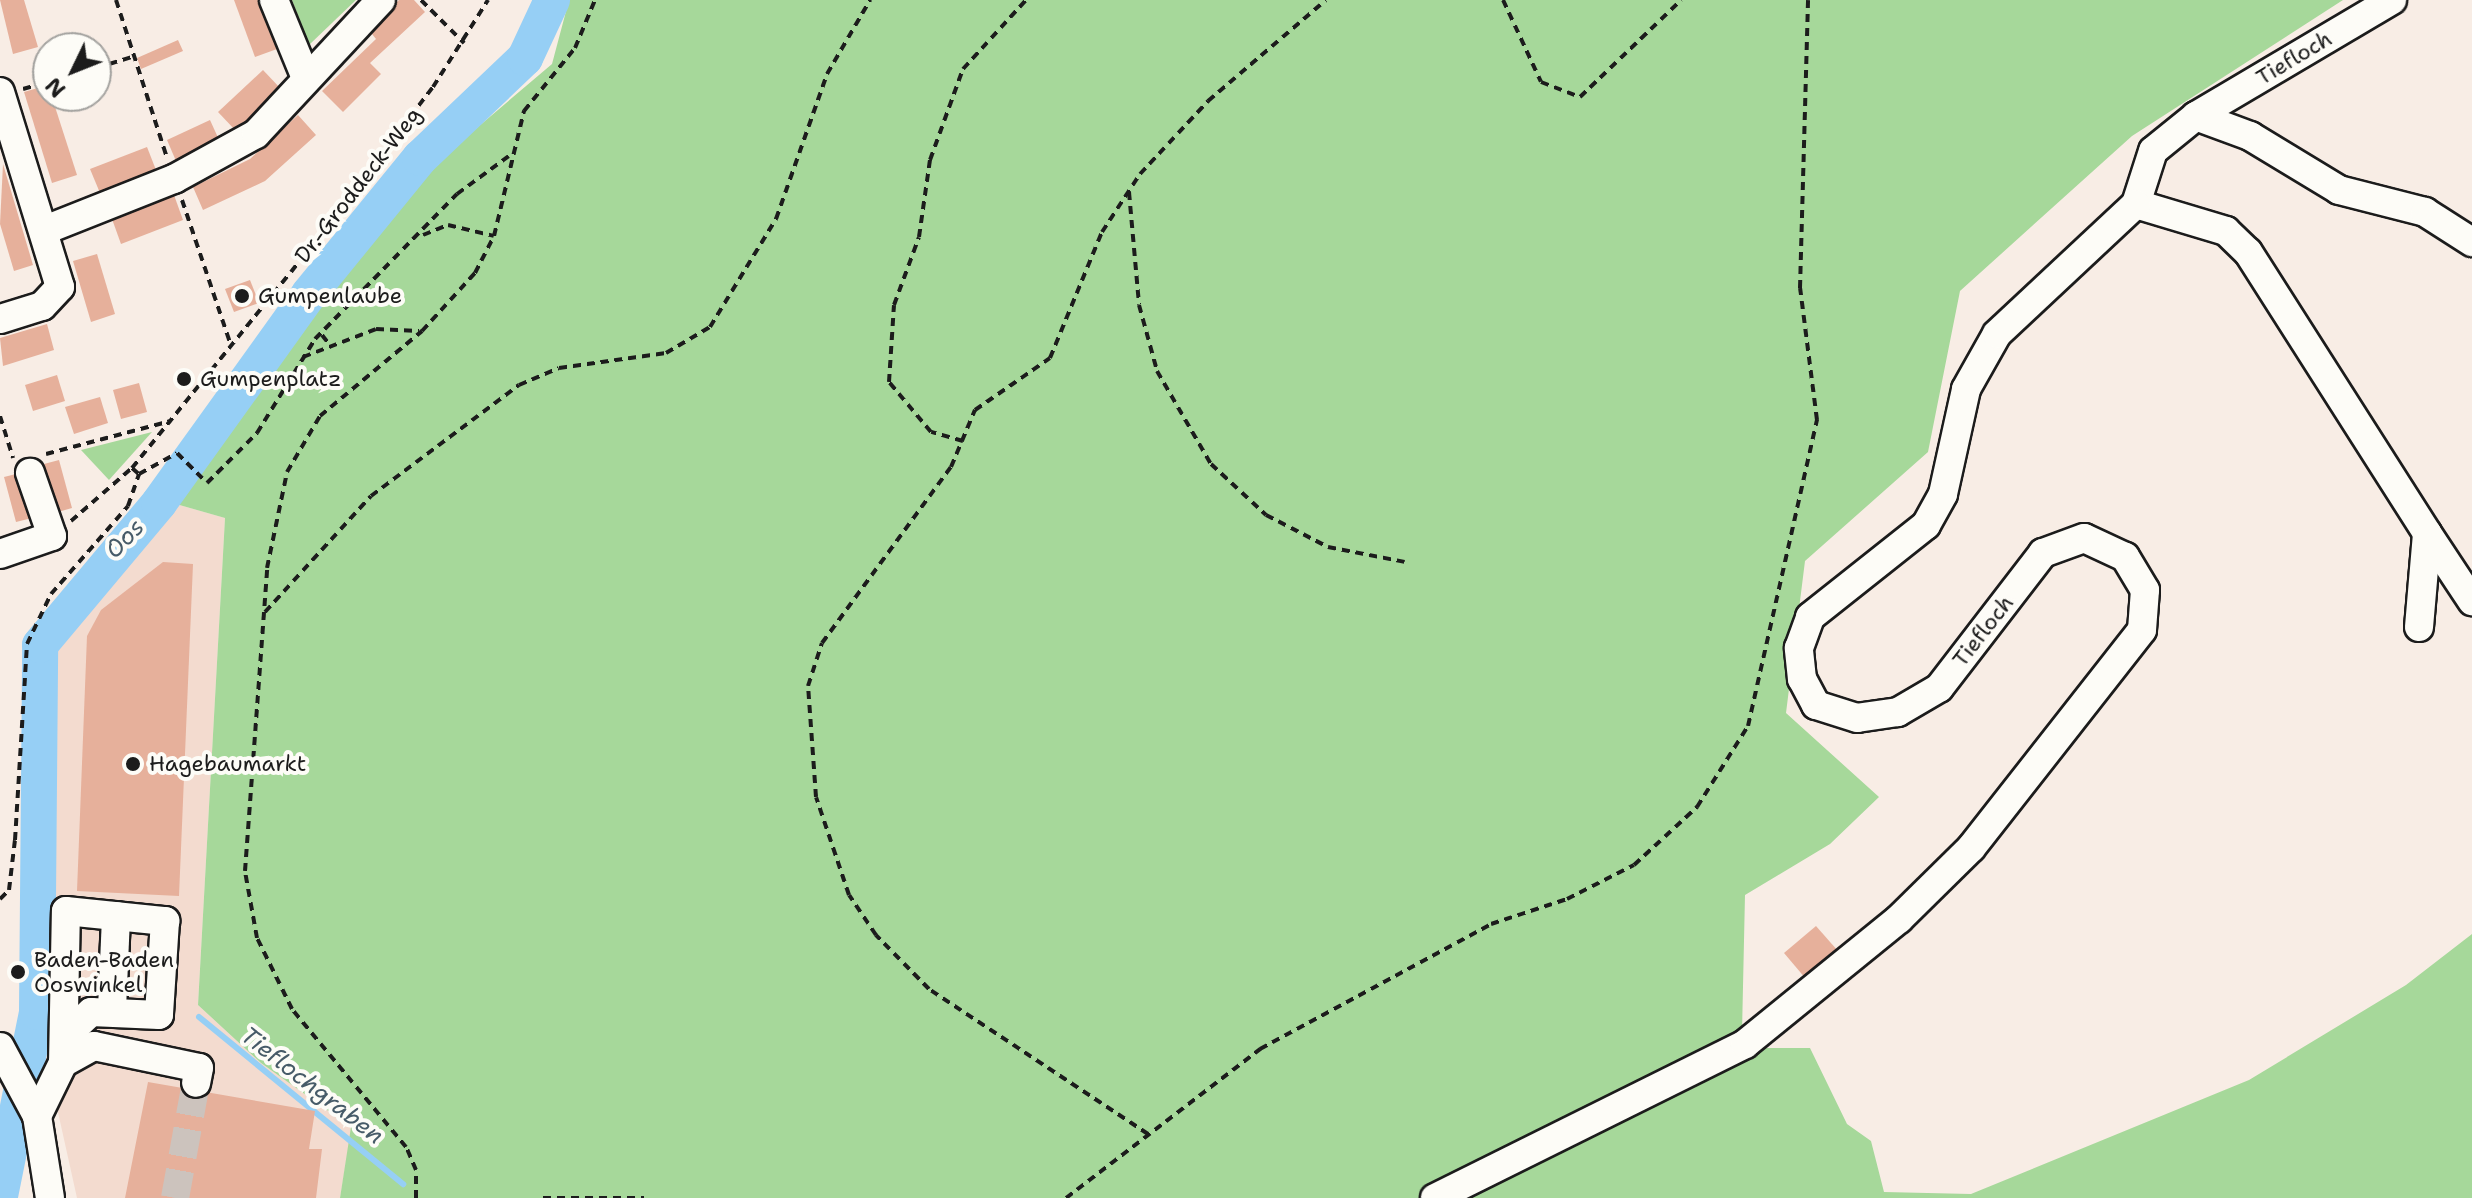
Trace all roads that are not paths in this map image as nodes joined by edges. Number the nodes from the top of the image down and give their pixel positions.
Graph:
1 (274, 0) edge
2 (381, 0) edge
3 (2392, 0) edge
4 (306, 78) junction
5 (0, 92) edge
6 (2196, 116) junction
7 (2136, 204) junction
8 (45, 230) junction
9 (2472, 242) edge
10 (0, 319) edge
11 (22, 469) road end
12 (2427, 533) junction
13 (0, 554) edge
14 (2472, 601) edge
15 (2419, 627) dead end
16 (116, 916) junction
17 (112, 1009) junction
18 (3, 1050) edge
19 (64, 1050) junction
20 (196, 1083) dead end
21 (37, 1116) junction
22 (50, 1198) edge
23 (1435, 1198) edge

1 - 4 street
2 - 4 street
3 - 6 street, Tiefloch
4 - 8 street
5 - 8 street
6 - 7 street, Tiefloch
6 - 9 street
7 - 12 street
7 - 23 street, Tiefloch
8 - 10 street
11 - 13 street
12 - 14 street
12 - 15 street
16 - 17 street
16 - 17 street
16 - 19 street
17 - 19 street
18 - 21 street
19 - 20 street
19 - 21 street
21 - 22 street

